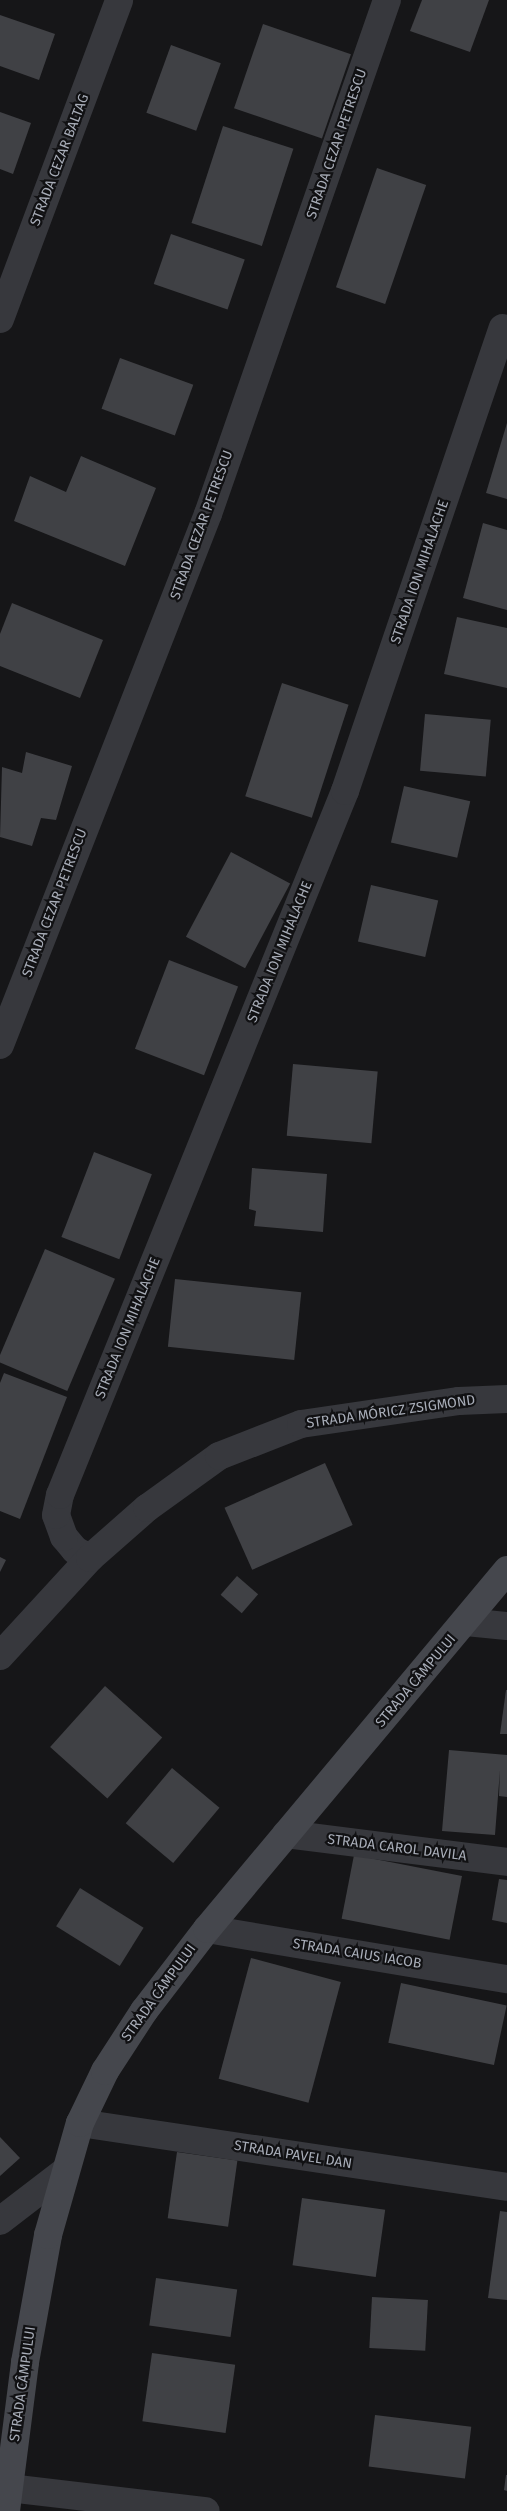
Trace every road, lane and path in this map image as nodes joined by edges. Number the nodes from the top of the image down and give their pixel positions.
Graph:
1 (119, 0) edge
2 (387, 0) edge
3 (0, 319) edge
4 (503, 328) dead end
5 (0, 1045) edge
6 (507, 1400) edge
7 (90, 1558) junction
8 (507, 1570) edge
9 (466, 1622) junction
10 (507, 1626) edge
11 (0, 1656) edge
12 (286, 1834) junction
13 (507, 1862) edge
14 (207, 1929) junction
15 (507, 1979) edge
16 (80, 2123) junction
17 (65, 2171) junction
18 (507, 2187) edge
19 (0, 2221) edge
20 (7, 2499) edge
21 (206, 2511) edge

1 - 3 street, STRADA CEZAR BALTAG
2 - 5 street, STRADA CEZAR PETRESCU
4 - 7 street, STRADA ION MIHALACHE
6 - 7 street, STRADA MÓRICZ ZSIGMOND
7 - 11 street, STRADA MÓRICZ ZSIGMOND
8 - 9 street, STRADA CÂMPULUI
9 - 10 street
9 - 12 street, STRADA CÂMPULUI
12 - 13 street, STRADA CAROL DAVILA
12 - 14 street, STRADA CÂMPULUI
14 - 15 street, STRADA CAIUS IACOB
14 - 16 street, STRADA CÂMPULUI
16 - 17 street, STRADA CÂMPULUI
16 - 18 street, STRADA PAVEL DAN
17 - 19 street
17 - 20 street, STRADA CÂMPULUI
20 - 21 street

